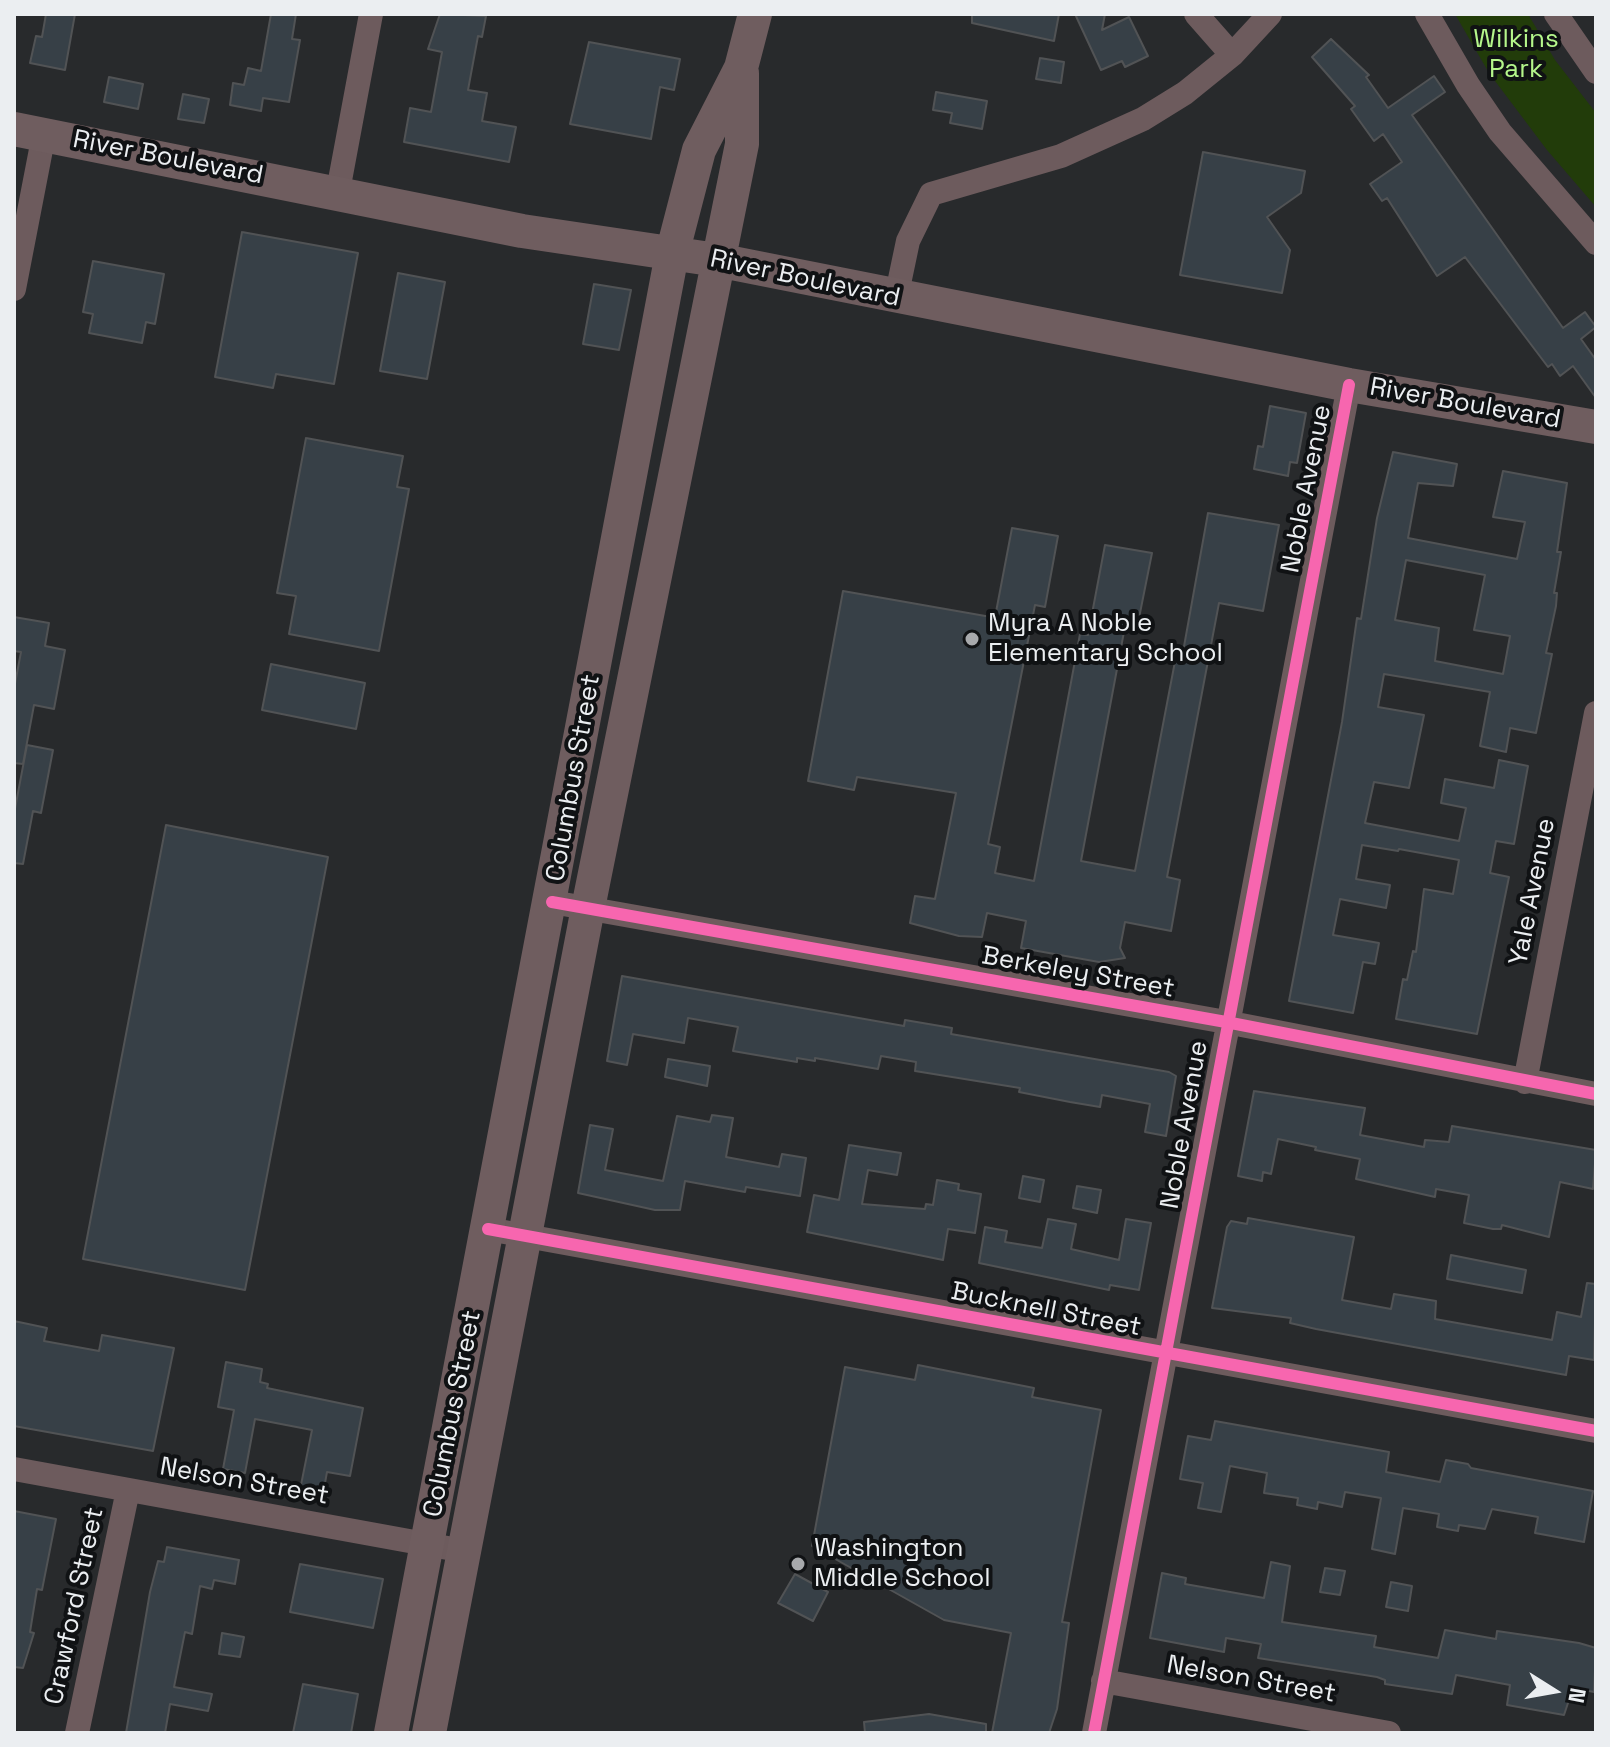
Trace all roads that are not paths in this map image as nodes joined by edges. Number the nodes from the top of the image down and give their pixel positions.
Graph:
1 (371, 14) edge
2 (755, 14) edge
3 (1196, 14) edge
4 (1270, 14) edge
5 (1427, 14) edge
6 (1556, 14) edge
7 (1232, 55) junction
8 (741, 68) junction
9 (1596, 72) edge
10 (29, 131) edge
11 (338, 191) junction
12 (1596, 243) edge
13 (672, 254) junction
14 (717, 260) junction
15 (14, 289) edge
16 (896, 298) junction
17 (1349, 385) junction
18 (1596, 427) edge
19 (1596, 713) edge
20 (552, 902) junction
21 (588, 908) junction
22 (1226, 1022) junction
23 (1525, 1082) junction
24 (1596, 1094) edge
25 (488, 1229) junction
26 (526, 1235) junction
27 (1165, 1355) junction
28 (1596, 1431) edge
29 (14, 1469) edge
30 (128, 1490) junction
31 (429, 1545) junction
32 (464, 1551) junction
33 (1103, 1681) junction
34 (77, 1733) edge
35 (391, 1733) edge
36 (429, 1733) edge
37 (1094, 1733) edge
38 (1389, 1733) edge

1 - 11 street
2 - 8 main road, Columbus Street
3 - 7 street
4 - 7 street
5 - 12 street
6 - 9 street
7 - 16 street
8 - 13 main road, Columbus Street
8 - 14 main road, Columbus Street
10 - 11 main road, River Boulevard
10 - 15 street
11 - 13 main road, River Boulevard
13 - 14 main road, River Boulevard
13 - 20 main road, Columbus Street
14 - 16 main road, River Boulevard
14 - 21 main road, Columbus Street
16 - 17 main road, River Boulevard
17 - 18 main road, River Boulevard
17 - 22 street, Noble Avenue
19 - 23 street, Yale Avenue
20 - 21 street, Berkeley Street
20 - 25 main road, Columbus Street
21 - 22 street, Berkeley Street
21 - 26 main road, Columbus Street
22 - 23 street, Berkeley Street
22 - 27 street, Noble Avenue
23 - 24 street, Berkeley Street
25 - 26 street, Bucknell Street
25 - 31 main road, Columbus Street
26 - 27 street, Bucknell Street
26 - 32 main road, Columbus Street
27 - 28 street, Bucknell Street
27 - 33 street, Noble Avenue
29 - 30 street, Nelson Street
30 - 31 street, Nelson Street
30 - 34 street, Crawford Street
31 - 32 street, Nelson Street
31 - 35 main road, Columbus Street
32 - 36 main road, Columbus Street
33 - 37 street, Noble Avenue
33 - 38 street, Nelson Street

